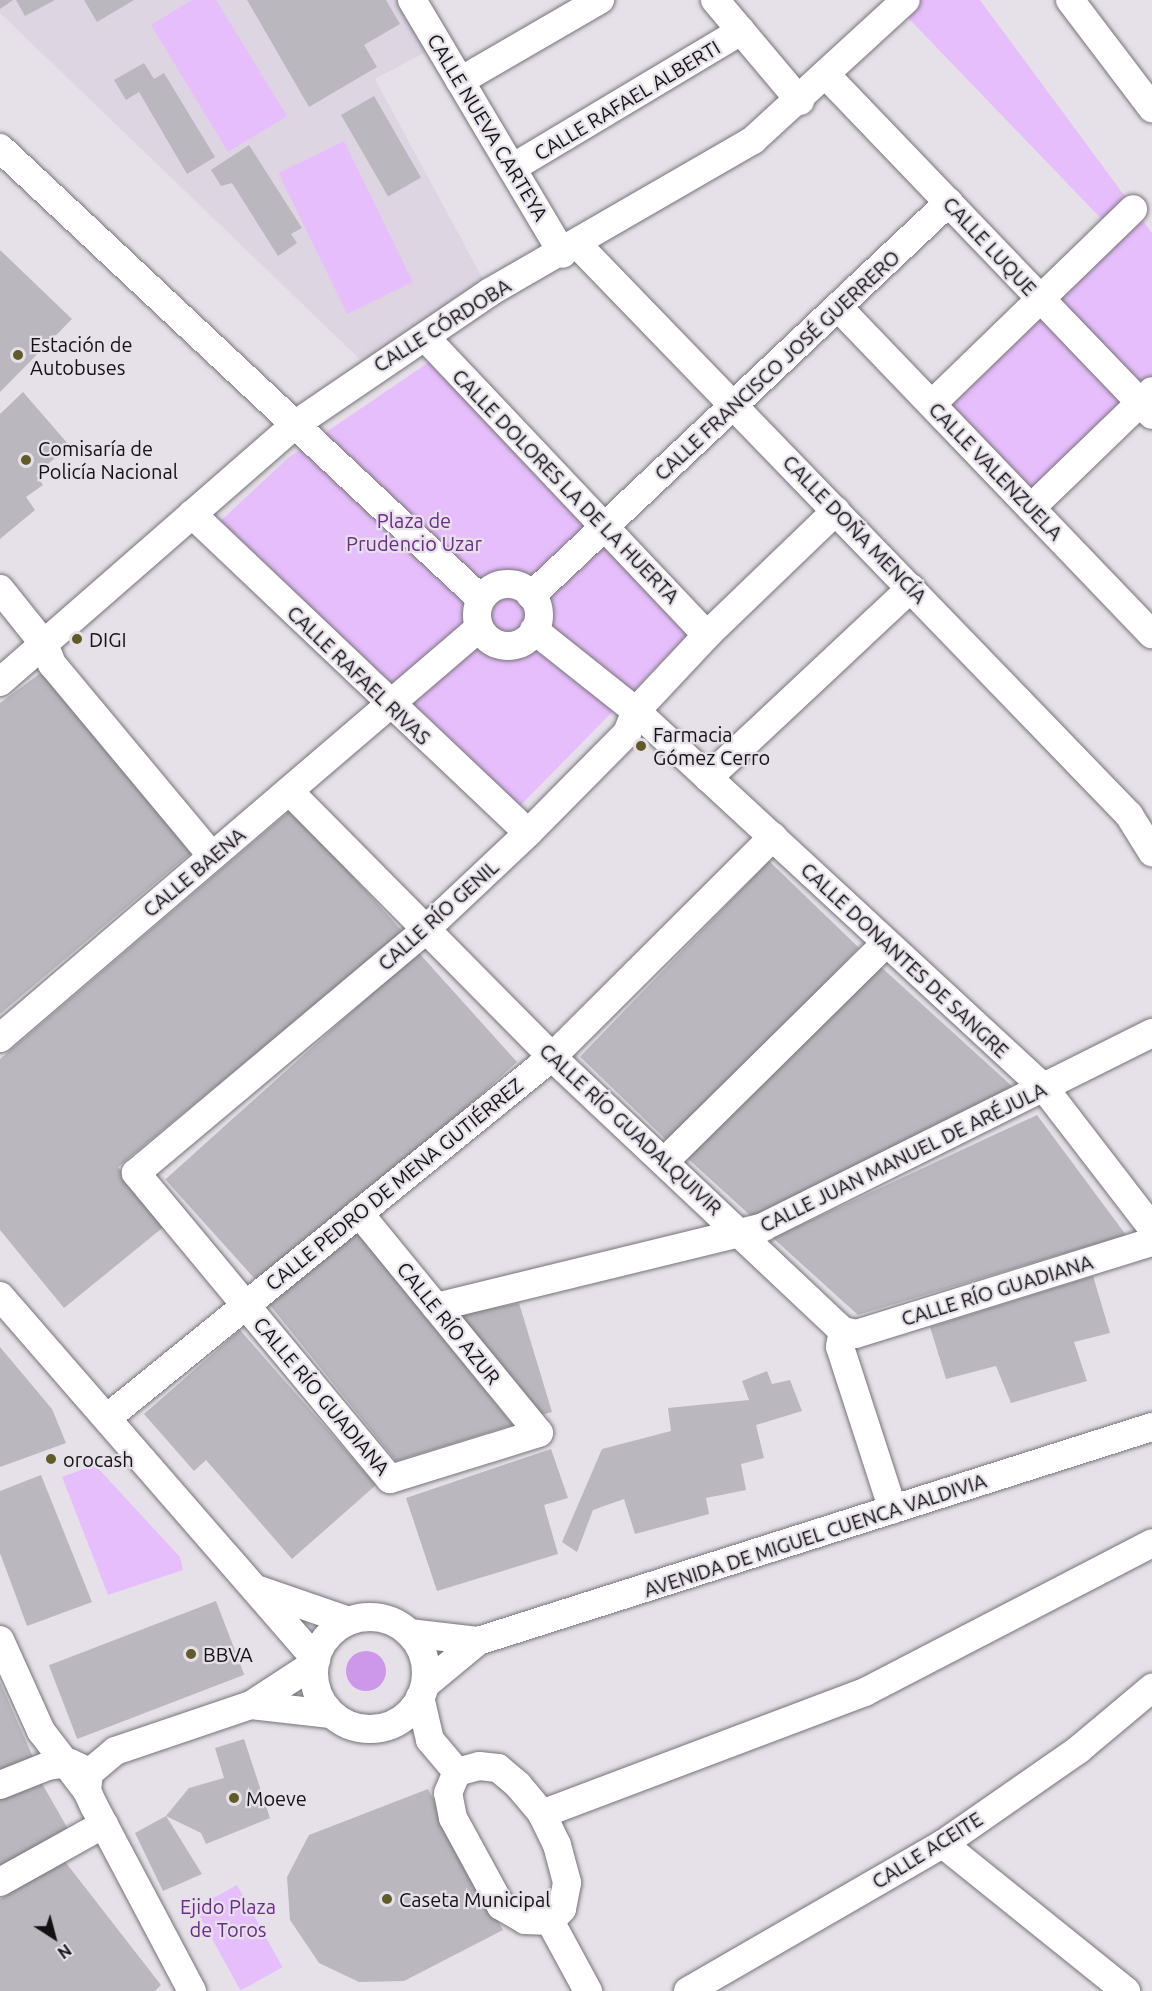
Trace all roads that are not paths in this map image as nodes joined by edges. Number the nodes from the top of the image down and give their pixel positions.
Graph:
1 (412, 0) edge
2 (600, 0) edge
3 (716, 0) edge
4 (906, 0) edge
5 (1070, 0) edge
6 (741, 31) junction
7 (828, 77) junction
8 (460, 81) junction
9 (800, 101) junction
10 (1152, 108) edge
11 (0, 147) edge
12 (512, 168) junction
13 (949, 202) junction
14 (1133, 210) dead end
15 (571, 250) junction
16 (1040, 298) junction
17 (839, 308) junction
18 (425, 337) junction
19 (735, 403) junction
20 (1148, 403) edge
21 (932, 404) junction
22 (293, 426) junction
23 (1031, 508) junction
24 (836, 511) junction
25 (192, 514) junction
26 (604, 527) junction
27 (911, 588) junction
28 (0, 589) edge
29 (531, 596) junction
30 (481, 599) junction
31 (479, 628) junction
32 (534, 630) junction
33 (707, 634) junction
34 (1152, 634) edge
35 (44, 644) junction
36 (0, 682) edge
37 (387, 704) junction
38 (636, 711) junction
39 (708, 778) junction
40 (289, 791) junction
41 (528, 833) junction
42 (773, 837) junction
43 (1152, 852) edge
44 (213, 856) junction
45 (424, 931) junction
46 (885, 944) junction
47 (1152, 1033) edge
48 (0, 1038) edge
49 (552, 1056) junction
50 (1046, 1089) junction
51 (664, 1162) junction
52 (359, 1213) junction
53 (1152, 1228) edge
54 (741, 1232) junction
55 (1152, 1242) edge
56 (0, 1296) edge
57 (245, 1306) junction
58 (436, 1307) junction
59 (843, 1331) junction
60 (107, 1418) junction
61 (1152, 1427) edge
62 (538, 1432) joint
63 (893, 1510) junction
64 (1152, 1543) edge
65 (257, 1589) junction
66 (349, 1621) junction
67 (409, 1633) junction
68 (0, 1640) edge
69 (478, 1641) junction
70 (315, 1662) junction
71 (1152, 1688) edge
72 (423, 1691) junction
73 (251, 1705) junction
74 (330, 1714) junction
75 (392, 1725) junction
76 (430, 1740) junction
77 (457, 1772) junction
78 (82, 1776) junction
79 (0, 1785) edge
80 (542, 1814) junction
81 (104, 1824) junction
82 (943, 1844) junction
83 (0, 1882) edge
84 (550, 1921) junction
85 (187, 1989) edge
86 (588, 1991) edge
87 (688, 1991) edge
88 (1126, 1991) edge

1 - 8 street, CALLE NUEVA CARTEYA
2 - 8 street
3 - 6 street
4 - 7 street, CALLE CÓRDOBA
5 - 10 street
6 - 9 street
6 - 12 street, CALLE RAFAEL ALBERTI
7 - 9 street, CALLE CÓRDOBA
7 - 13 street, CALLE LUQUE
8 - 12 street, CALLE NUEVA CARTEYA
9 - 15 street, CALLE CÓRDOBA
11 - 22 street
12 - 15 street, CALLE NUEVA CARTEYA
13 - 16 street, CALLE LUQUE
13 - 17 street, CALLE FRANCISCO JOSÉ GUERRERO
14 - 16 street
15 - 18 street, CALLE CÓRDOBA
15 - 19 street, CALLE DOÑA MENCÍA
16 - 20 street, CALLE LUQUE
16 - 21 street
17 - 19 street, CALLE FRANCISCO JOSÉ GUERRERO
17 - 21 street, CALLE VALENZUELA
18 - 22 street, CALLE CÓRDOBA
18 - 26 street, CALLE DOLORES LA DE LA HUERTA
19 - 24 street, CALLE DOÑA MENCÍA
19 - 26 street, CALLE FRANCISCO JOSÉ GUERRERO
20 - 23 street
21 - 23 street, CALLE VALENZUELA
22 - 25 street, CALLE CÓRDOBA
22 - 30 street
23 - 34 street, CALLE VALENZUELA
24 - 27 street, CALLE DOÑA MENCÍA
24 - 33 street, CALLE RÍO GENIL
25 - 35 street, CALLE CÓRDOBA
25 - 37 street, CALLE RAFAEL RIVAS
26 - 29 street, CALLE FRANCISCO JOSÉ GUERRERO
26 - 33 street, CALLE DOLORES LA DE LA HUERTA
27 - 39 street
27 - 43 street, CALLE DOÑA MENCÍA
28 - 35 street
29 - 30 street
29 - 32 street
30 - 31 street
31 - 32 street
31 - 37 street, CALLE BAENA
32 - 38 street, CALLE DONANTES DE SANGRE
33 - 38 street, CALLE RÍO GENIL
35 - 36 street, CALLE CÓRDOBA
35 - 44 street
37 - 40 street, CALLE BAENA
37 - 41 street, CALLE RAFAEL RIVAS
38 - 39 street, CALLE DONANTES DE SANGRE
38 - 41 street, CALLE RÍO GENIL
39 - 42 street, CALLE DONANTES DE SANGRE
40 - 44 street, CALLE BAENA
40 - 45 street, CALLE RÍO GUADALQUIVIR
41 - 45 street, CALLE RÍO GENIL
42 - 46 street, CALLE DONANTES DE SANGRE
42 - 49 street, CALLE PEDRO DE MENA GUTIÉRREZ
44 - 48 street, CALLE BAENA
45 - 49 street, CALLE RÍO GUADALQUIVIR
45 - 57 street, CALLE RÍO GENIL
46 - 50 street, CALLE DONANTES DE SANGRE
46 - 51 street
47 - 50 street, CALLE JUAN MANUEL DE ARÉJULA
49 - 51 street, CALLE RÍO GUADALQUIVIR
49 - 52 street, CALLE PEDRO DE MENA GUTIÉRREZ
50 - 53 street, CALLE DONANTES DE SANGRE
50 - 54 street, CALLE JUAN MANUEL DE ARÉJULA
51 - 54 street, CALLE RÍO GUADALQUIVIR
52 - 57 street, CALLE PEDRO DE MENA GUTIÉRREZ
52 - 58 street, CALLE RÍO AZUR
54 - 58 street, CALLE JUAN MANUEL DE ARÉJULA
54 - 59 street, CALLE RÍO GUADALQUIVIR
55 - 59 street, CALLE RÍO GUADIANA
56 - 60 street
57 - 60 street, CALLE PEDRO DE MENA GUTIÉRREZ
57 - 62 street, CALLE RÍO GUADIANA
58 - 62 street, CALLE RÍO AZUR
59 - 63 street
60 - 65 street
61 - 63 street, AVENIDA DE MIGUEL CUENCA VALDIVIA
63 - 69 street, AVENIDA DE MIGUEL CUENCA VALDIVIA
64 - 80 street
65 - 66 street
65 - 70 street
66 - 67 street
66 - 70 street
67 - 69 street, AVENIDA DE MIGUEL CUENCA VALDIVIA
67 - 72 street
68 - 78 street
69 - 72 street, AVENIDA DE MIGUEL CUENCA VALDIVIA
70 - 73 street
70 - 74 street
71 - 82 street, CALLE ACEITE
72 - 75 street
72 - 76 street
73 - 74 street
73 - 78 street
74 - 75 street
75 - 76 street
76 - 77 street
77 - 80 street
77 - 84 street
78 - 79 street
78 - 81 street
80 - 84 street
81 - 83 street
81 - 85 street
82 - 87 street, CALLE ACEITE
82 - 88 street
84 - 86 street

